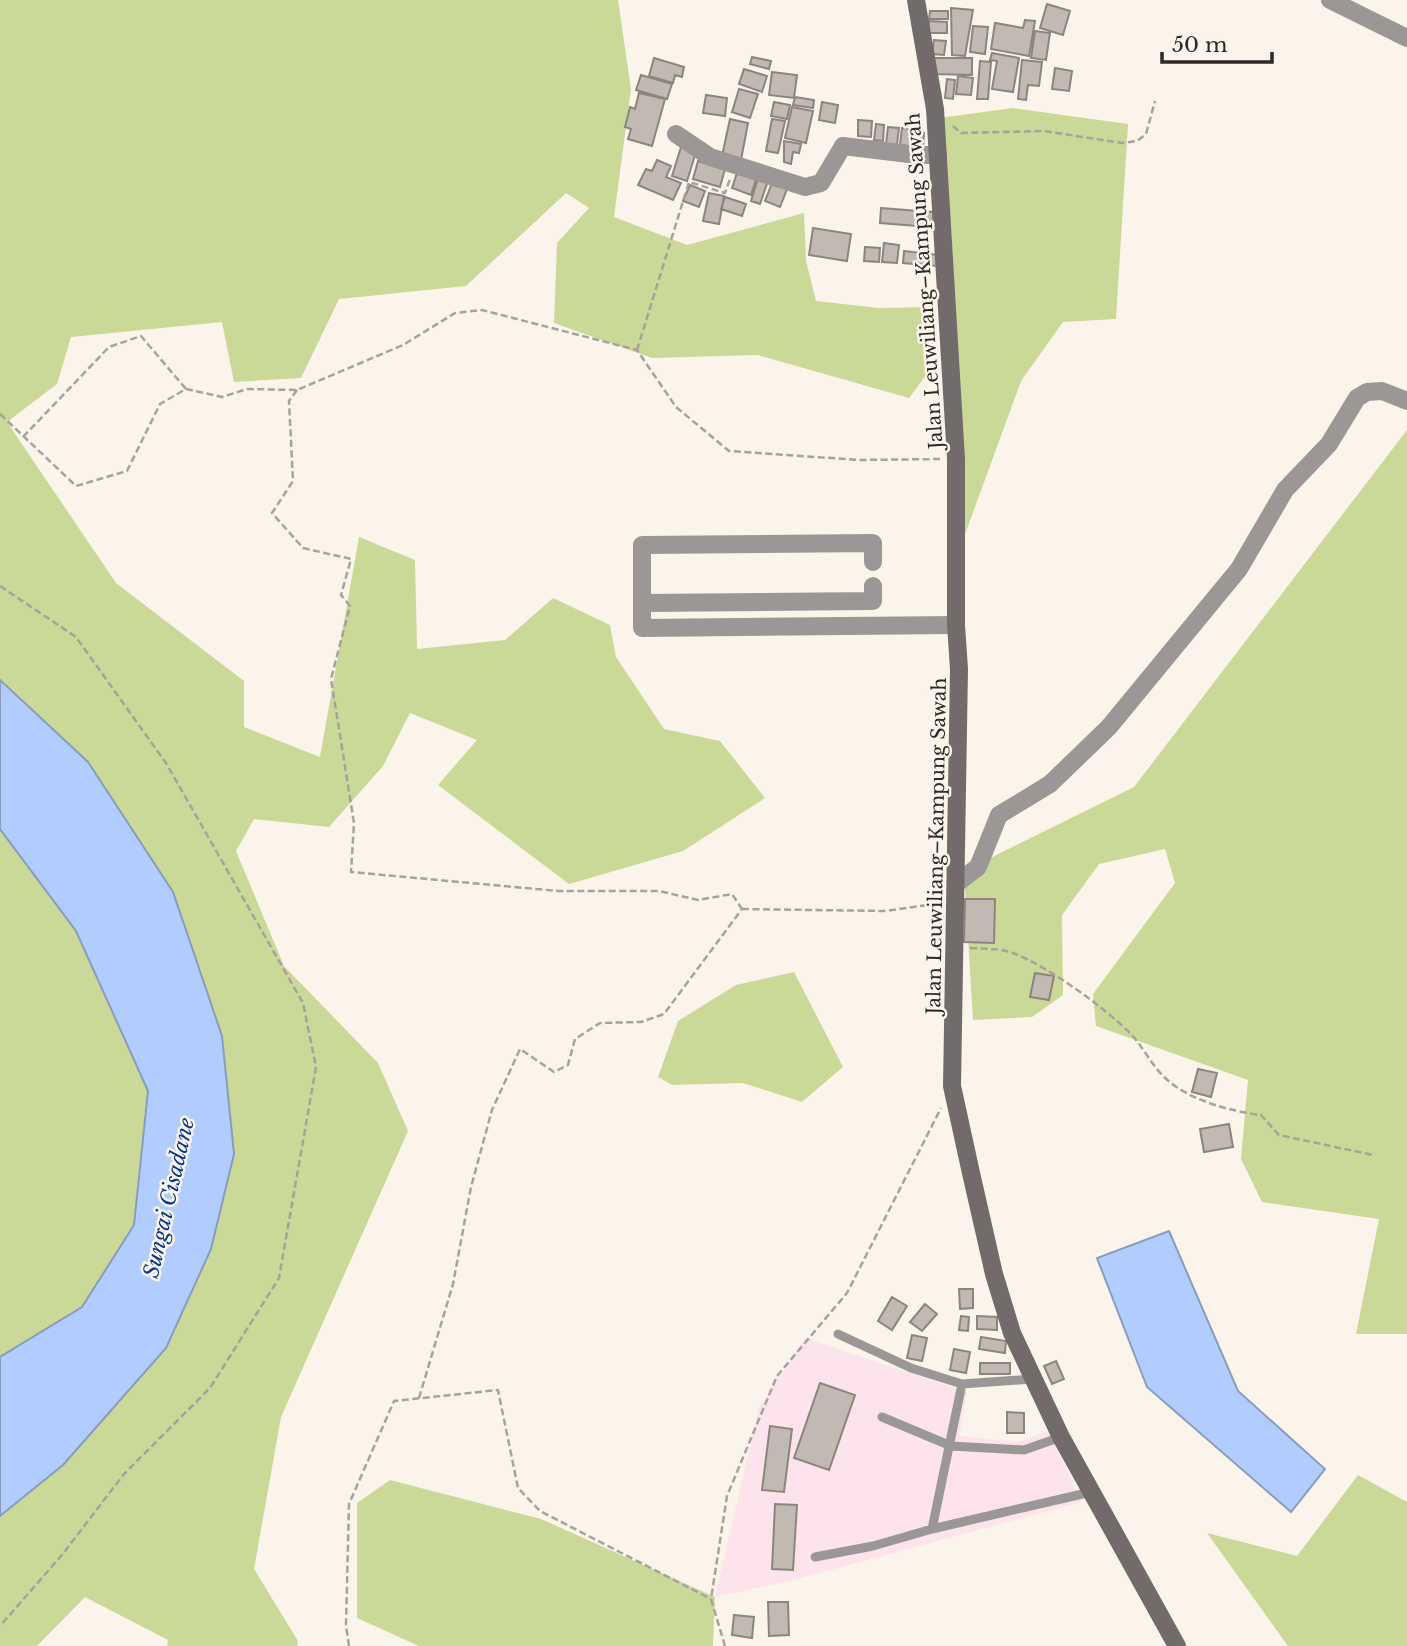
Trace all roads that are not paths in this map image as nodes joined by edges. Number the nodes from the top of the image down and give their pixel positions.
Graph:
1 (916, 0) edge
2 (1330, 0) edge
3 (1407, 38) edge
4 (676, 134) dead end
5 (938, 155) junction
6 (1407, 401) edge
7 (873, 562) dead end
8 (873, 586) dead end
9 (642, 603) junction
10 (956, 625) junction
11 (957, 883) junction
12 (838, 1334) dead end
13 (1033, 1379) junction
14 (962, 1384) junction
15 (882, 1417) dead end
16 (1061, 1437) junction
17 (951, 1446) junction
18 (1091, 1492) junction
19 (932, 1529) junction
20 (815, 1557) dead end
21 (1177, 1646) edge

1 - 5 main road, Jalan Leuwiliang–Kampung Sawah
2 - 3 street
4 - 5 street
5 - 10 main road, Jalan Leuwiliang–Kampung Sawah
6 - 11 street
7 - 9 street
8 - 9 street
9 - 10 street
10 - 11 main road, Jalan Leuwiliang–Kampung Sawah
11 - 13 main road, Jalan Leuwiliang–Kampung Sawah
12 - 14 lane
13 - 14 lane
13 - 16 main road, Jalan Leuwiliang–Kampung Sawah
14 - 17 lane
15 - 17 lane
16 - 17 lane
16 - 18 main road, Jalan Leuwiliang–Kampung Sawah
17 - 19 lane
18 - 19 lane
18 - 21 main road, Jalan Leuwiliang–Kampung Sawah
19 - 20 lane

